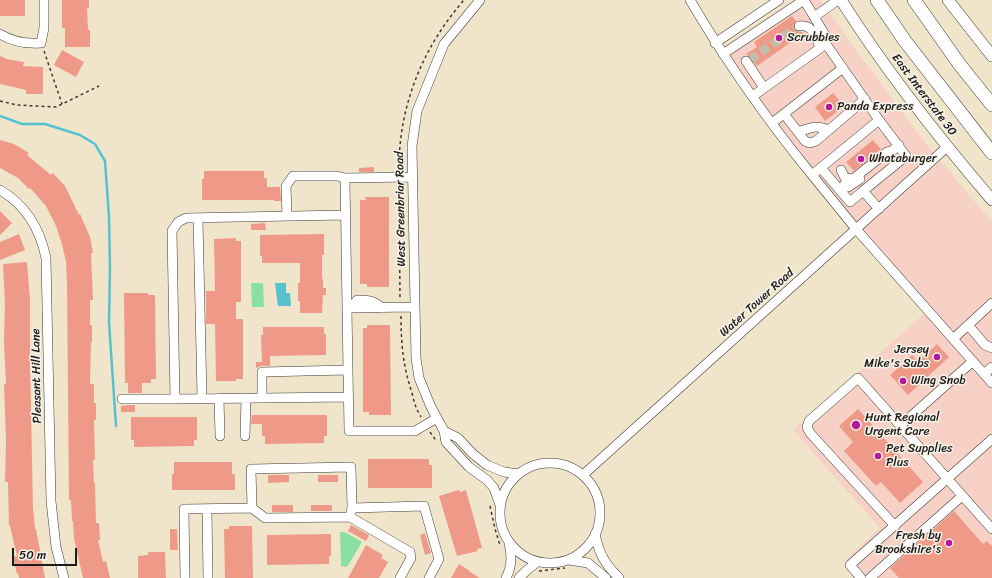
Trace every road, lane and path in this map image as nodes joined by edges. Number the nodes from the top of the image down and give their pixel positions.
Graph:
1 (44, 0) edge
2 (464, 0) edge
3 (480, 0) edge
4 (690, 0) edge
5 (779, 0) edge
6 (804, 0) edge
7 (838, 0) edge
8 (841, 0) edge
9 (877, 0) edge
10 (914, 0) edge
11 (948, 0) edge
12 (814, 17) junction
13 (799, 26) dead end
14 (0, 34) edge
15 (41, 43) junction
16 (715, 43) junction
17 (823, 46) junction
18 (723, 54) junction
19 (992, 56) edge
20 (732, 65) junction
21 (843, 68) junction
22 (99, 86) dead end
23 (764, 88) junction
24 (753, 96) junction
25 (865, 99) junction
26 (0, 101) edge
27 (62, 104) junction
28 (992, 105) edge
29 (784, 114) junction
30 (879, 120) junction
31 (772, 123) junction
32 (829, 130) junction
33 (798, 132) junction
34 (947, 147) junction
35 (895, 148) junction
36 (992, 153) edge
37 (821, 168) junction
38 (840, 168) junction
39 (812, 175) junction
40 (412, 177) junction
41 (345, 178) junction
42 (399, 178) junction
43 (0, 190) edge
44 (863, 191) junction
45 (992, 200) edge
46 (879, 209) junction
47 (345, 215) junction
48 (287, 216) junction
49 (198, 218) junction
50 (856, 230) junction
51 (992, 304) edge
52 (414, 307) junction
53 (349, 308) junction
54 (401, 308) junction
55 (968, 325) junction
56 (953, 339) junction
57 (992, 348) edge
58 (973, 361) junction
59 (992, 367) edge
60 (348, 370) junction
61 (984, 374) junction
62 (992, 383) edge
63 (348, 397) junction
64 (175, 398) junction
65 (202, 398) junction
66 (219, 398) junction
67 (246, 398) junction
68 (262, 398) junction
69 (122, 399) dead end
70 (437, 418) junction
71 (426, 425) junction
72 (900, 426) junction
73 (444, 431) junction
74 (220, 436) dead end
75 (245, 436) dead end
76 (992, 439) edge
77 (438, 444) dead end
78 (518, 474) junction
79 (582, 476) junction
80 (947, 479) junction
81 (962, 496) junction
82 (490, 503) dead end
83 (500, 505) junction
84 (252, 508) junction
85 (352, 508) junction
86 (207, 509) junction
87 (350, 517) junction
88 (895, 526) junction
89 (992, 529) edge
90 (595, 534) junction
91 (509, 543) junction
92 (502, 550) dead end
93 (569, 564) junction
94 (538, 567) junction
95 (64, 578) edge
96 (185, 578) edge
97 (208, 578) edge
98 (400, 578) edge
99 (429, 578) edge
100 (506, 578) edge
101 (519, 578) edge
102 (606, 578) edge
103 (619, 578) edge
104 (862, 578) edge
105 (870, 578) edge

1 - 15 street
2 - 42 path
3 - 40 street, West Greenbriar Road
4 - 16 street
5 - 16 street
6 - 12 street
6 - 18 street
7 - 12 street
8 - 34 main road, East Interstate 30
9 - 36 highway
10 - 28 highway
11 - 19 main road
12 - 17 street
13 - 17 street
14 - 15 street
15 - 27 path
16 - 18 street
17 - 21 street
17 - 23 street
18 - 20 street
20 - 23 street
20 - 24 street
21 - 25 street
21 - 29 street
22 - 27 path
23 - 24 street
24 - 31 street
25 - 30 street
25 - 32 street
26 - 27 path
29 - 31 street
29 - 33 street
30 - 35 street
30 - 38 street
31 - 39 street
32 - 33 street
32 - 33 street
34 - 45 main road, East Interstate 30
34 - 46 street, Water Tower Road
35 - 38 street
35 - 38 street
35 - 44 street
37 - 38 street
37 - 39 street
37 - 44 street
39 - 50 street
40 - 42 street
40 - 52 street, West Greenbriar Road
41 - 42 street
41 - 47 street
41 - 48 street
42 - 54 path
43 - 95 street, Pleasant Hill Lane
44 - 46 street
46 - 50 street, Water Tower Road
47 - 48 street
47 - 53 street
48 - 49 street
49 - 64 street
49 - 65 street
50 - 56 street
50 - 79 street, Water Tower Road
51 - 55 street
52 - 54 street
52 - 70 street, West Greenbriar Road
53 - 54 street
53 - 60 street
54 - 71 path
55 - 56 street
55 - 57 street
56 - 58 street
58 - 61 street
58 - 72 street
59 - 61 street
60 - 63 street
60 - 68 street
61 - 62 street
63 - 68 street
63 - 71 street
64 - 65 street
64 - 69 street
65 - 66 street
66 - 67 street
66 - 74 street
67 - 68 street
67 - 75 street
70 - 71 street
70 - 73 street, West Greenbriar Road
71 - 77 path
72 - 80 street
72 - 88 street
73 - 78 street
73 - 83 street, West Greenbriar Road
76 - 80 street
78 - 79 street
78 - 83 street
79 - 90 street
80 - 81 street
80 - 88 street
81 - 89 street
81 - 105 street
82 - 92 path
83 - 91 street
84 - 85 street
84 - 86 street
84 - 87 street
85 - 87 street
85 - 99 street
86 - 96 street
86 - 97 street
87 - 98 street
88 - 104 street
90 - 93 street
90 - 103 street
91 - 94 street
91 - 100 street
93 - 94 path
93 - 94 street
93 - 102 street
94 - 101 street

